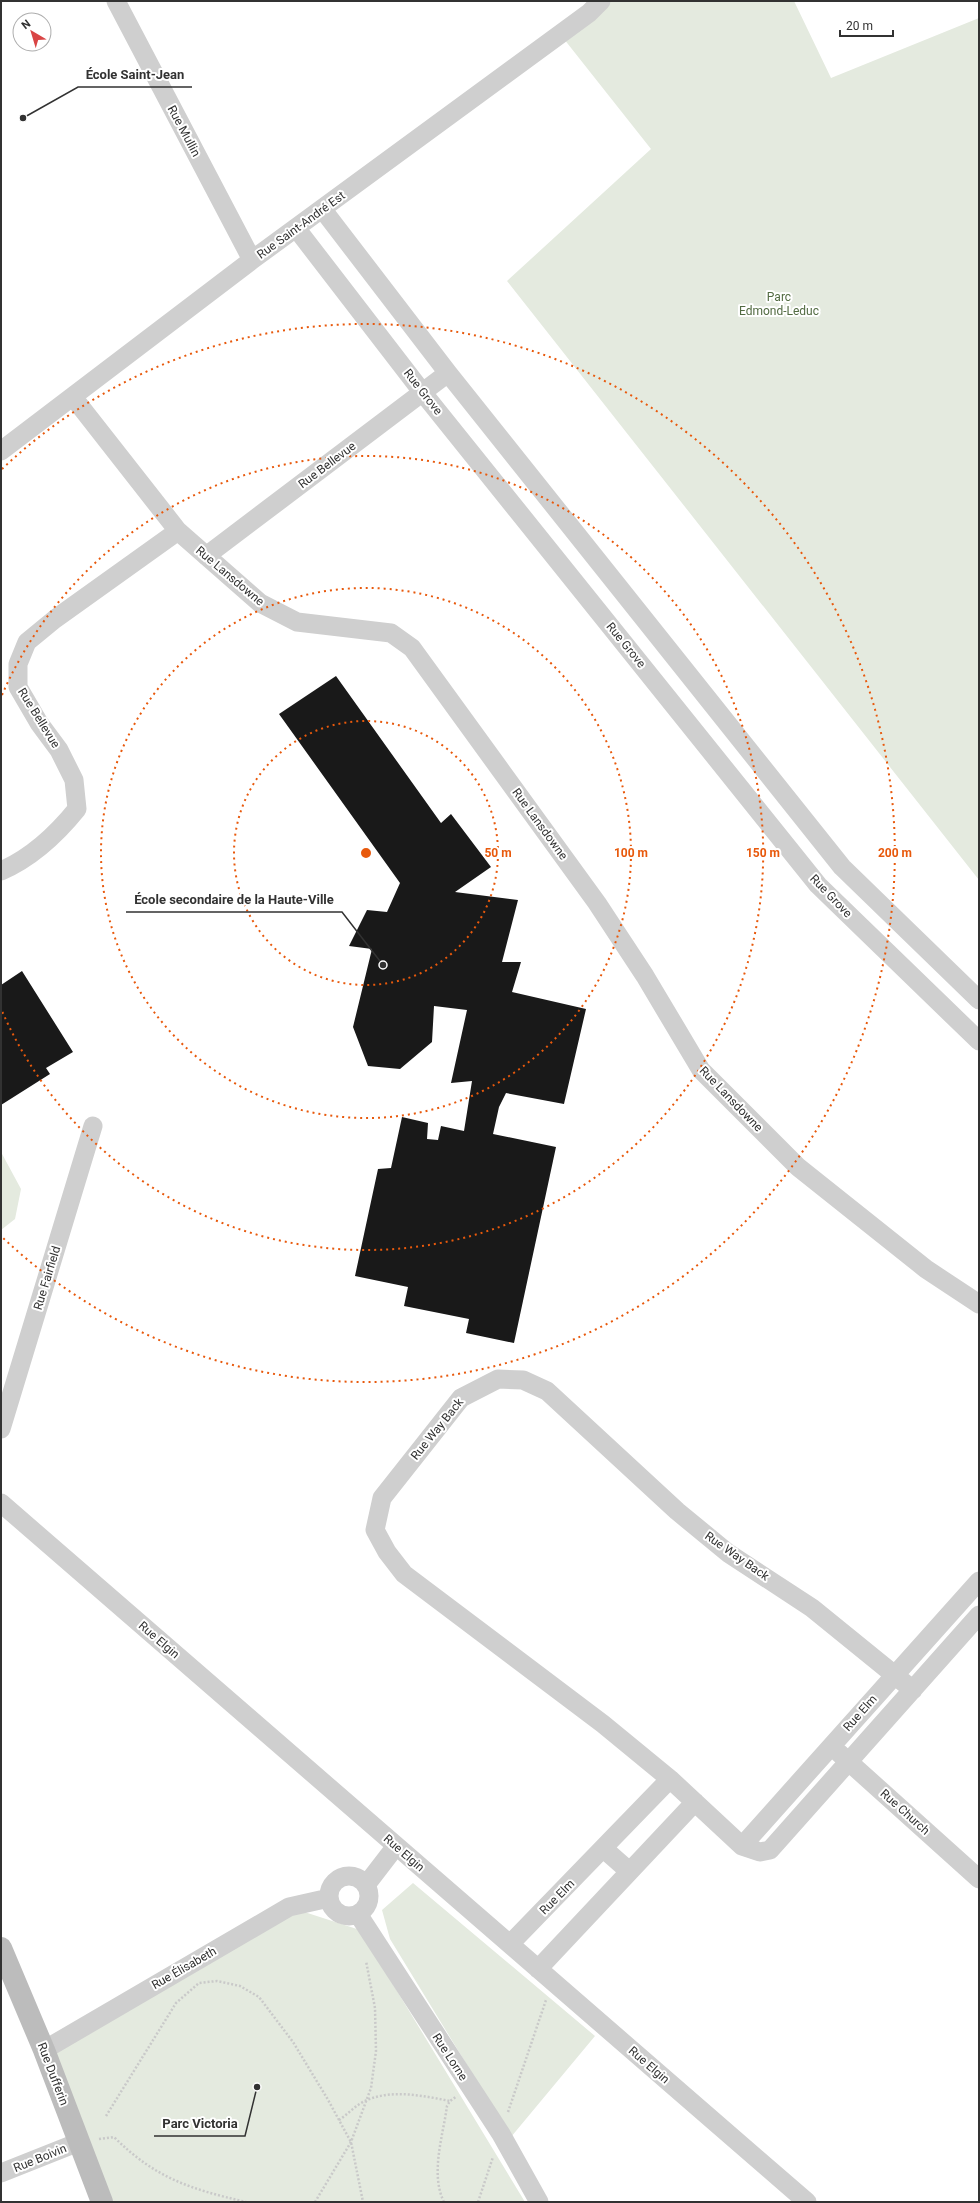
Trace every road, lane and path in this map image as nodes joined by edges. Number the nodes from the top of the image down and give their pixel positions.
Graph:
1 (601, 1) edge
2 (120, 3) edge
3 (323, 210) junction
4 (296, 228) junction
5 (252, 260) junction
6 (448, 373) junction
7 (423, 393) junction
8 (73, 397) junction
9 (1, 451) edge
10 (178, 531) junction
11 (206, 556) junction
12 (1, 871) edge
13 (979, 1000) edge
14 (979, 1041) edge
15 (93, 1126) dead end
16 (979, 1304) edge
17 (1, 1429) edge
18 (1, 1503) edge
19 (979, 1581) edge
20 (979, 1615) edge
21 (896, 1674) junction
22 (913, 1690) junction
23 (831, 1746) junction
24 (848, 1762) junction
25 (670, 1779) junction
26 (695, 1802) junction
27 (396, 1846) junction
28 (742, 1846) junction
29 (604, 1849) junction
30 (629, 1872) junction
31 (979, 1878) edge
32 (366, 1885) junction
33 (329, 1898) junction
34 (358, 1914) junction
35 (510, 1944) junction
36 (1, 1948) edge
37 (365, 1953) dead end
38 (538, 1969) junction
39 (559, 1987) junction
40 (44, 2050) junction
41 (470, 2088) junction
42 (367, 2100) junction
43 (450, 2101) junction
44 (106, 2116) dead end
45 (339, 2120) junction
46 (501, 2134) junction
47 (79, 2142) junction
48 (351, 2142) junction
49 (1, 2173) edge
50 (102, 2202) edge
51 (246, 2202) edge
52 (314, 2202) edge
53 (363, 2202) edge
54 (444, 2202) edge
55 (478, 2202) edge
56 (539, 2202) edge
57 (807, 2202) edge

1 - 3 street, Rue Saint-André Est
2 - 5 street, Rue Mullin
3 - 4 street, Rue Saint-André Est
3 - 6 street
4 - 5 street, Rue Saint-André Est
4 - 7 street, Rue Grove
5 - 8 street, Rue Saint-André Est
6 - 7 street, Rue Bellevue
6 - 13 street
7 - 11 street, Rue Bellevue
7 - 14 street, Rue Grove
8 - 9 street, Rue Saint-André Est
8 - 10 street, Rue Lansdowne
10 - 11 street, Rue Lansdowne
10 - 12 street, Rue Bellevue
11 - 16 street, Rue Lansdowne
15 - 17 street, Rue Fairfield
18 - 27 street, Rue Elgin
19 - 21 street, Rue Elm
20 - 22 street, Rue Elm
21 - 22 street, Rue Way Back
21 - 23 street, Rue Elm
21 - 25 street, Rue Way Back
22 - 24 street, Rue Elm
23 - 24 street, Rue Church
23 - 28 street, Rue Elm
24 - 28 street, Rue Elm
24 - 31 street, Rue Church
25 - 26 street, Rue Elm
25 - 29 street, Rue Elm
26 - 28 street, Rue Elm
26 - 30 street
27 - 32 street
27 - 35 street, Rue Elgin
29 - 30 street
29 - 35 street, Rue Elm
30 - 38 street
32 - 33 street
32 - 34 street
33 - 34 street
33 - 40 street, Rue Élisabeth
34 - 41 street, Rue Lorne
35 - 38 street, Rue Elgin
36 - 40 main road, Rue Dufferin
37 - 42 path
38 - 39 street, Rue Elgin
39 - 46 path
39 - 57 street, Rue Elgin
40 - 47 main road, Rue Dufferin
41 - 43 path
41 - 46 street, Rue Lorne
42 - 43 path
42 - 45 path
42 - 48 path
43 - 54 path
44 - 45 path
45 - 48 path
46 - 55 path
46 - 56 street, Rue Lorne
47 - 49 street, Rue Boivin
47 - 50 main road, Rue Dufferin
47 - 51 path
48 - 52 path
48 - 53 path

